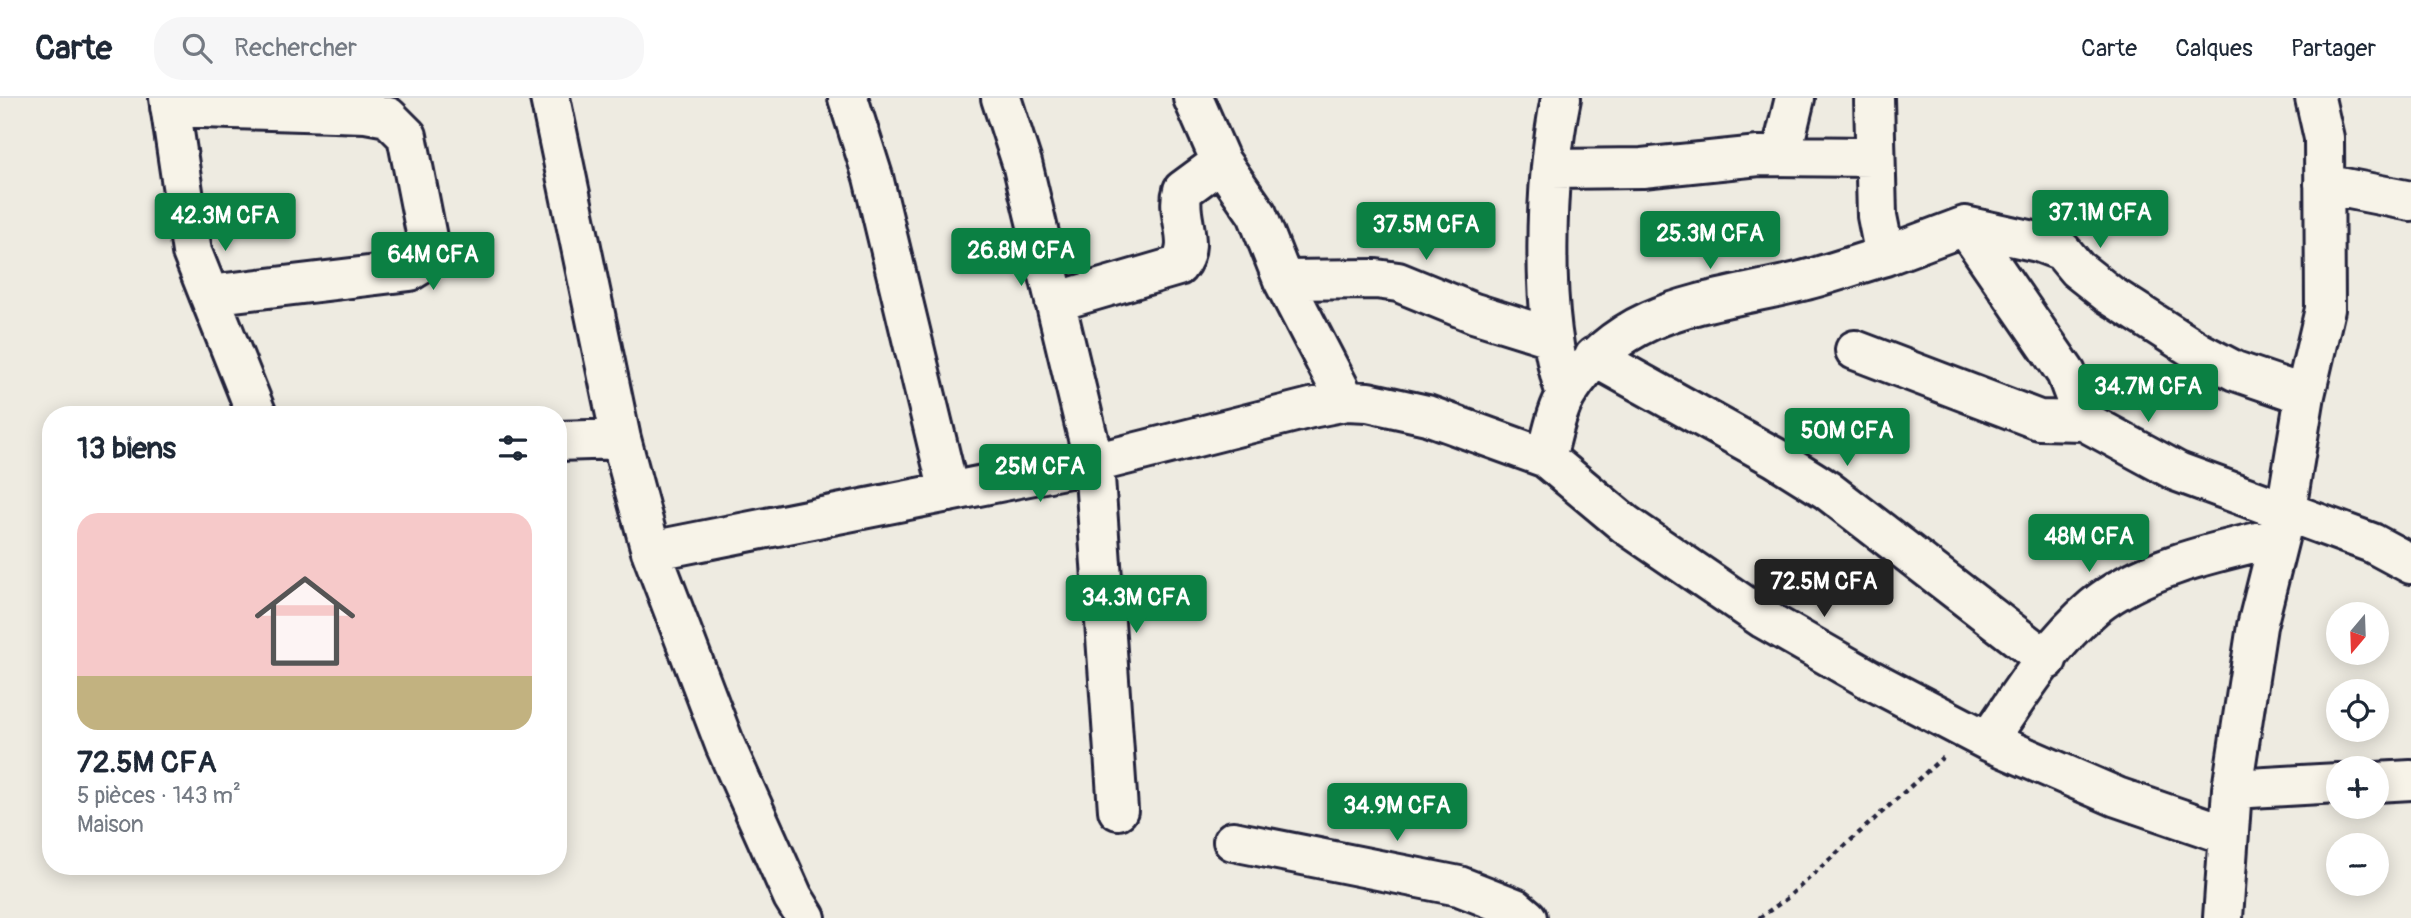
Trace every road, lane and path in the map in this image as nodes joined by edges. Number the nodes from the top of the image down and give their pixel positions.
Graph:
1 (550, 98) edge
2 (848, 98) edge
3 (1001, 98) edge
4 (1193, 98) edge
5 (1561, 98) edge
6 (1795, 98) edge
7 (1874, 98) edge
8 (2315, 98) edge
9 (170, 103) edge
10 (1781, 156) junction
11 (1873, 157) junction
12 (1221, 162) junction
13 (1552, 169) junction
14 (2324, 184) junction
15 (2411, 201) edge
16 (1965, 226) junction
17 (1885, 256) junction
18 (1283, 280) junction
19 (209, 295) junction
20 (1055, 302) junction
21 (1551, 337) junction
22 (1855, 351) dead end
23 (1594, 357) junction
24 (1566, 394) junction
25 (2305, 395) junction
26 (1346, 401) junction
27 (253, 406) edge
28 (2084, 421) junction
29 (621, 439) junction
30 (567, 441) edge
31 (1546, 458) junction
32 (1094, 463) junction
33 (949, 492) junction
34 (2282, 523) junction
35 (651, 551) junction
36 (2411, 564) edge
37 (2047, 660) junction
38 (1979, 737) junction
39 (2411, 780) edge
40 (2389, 781) edge
41 (2326, 784) edge
42 (2232, 789) junction
43 (1118, 810) dead end
44 (2228, 835) junction
45 (1233, 841) dead end
46 (806, 918) edge
47 (1527, 918) edge
48 (1759, 918) edge
49 (2223, 918) edge

1 - 29 street
2 - 33 street
3 - 20 street
4 - 12 street
5 - 13 street
6 - 10 street
7 - 11 street
8 - 14 street
9 - 19 street
9 - 19 street
10 - 11 street
10 - 13 street
11 - 17 street
12 - 18 street
12 - 20 street
13 - 21 street
14 - 15 street
14 - 25 street
16 - 17 street
16 - 25 street
16 - 28 street
17 - 23 street
18 - 21 street
18 - 26 street
19 - 27 street
20 - 32 street
21 - 24 street
22 - 28 street
23 - 24 street
23 - 37 street
24 - 31 street
25 - 34 street
26 - 31 street
26 - 32 street
28 - 34 street
29 - 30 street
29 - 35 street
31 - 38 street
32 - 33 street
32 - 43 street
33 - 35 street
34 - 36 street
34 - 37 street
34 - 42 street
35 - 46 street
37 - 38 street
38 - 44 street
38 - 48 path
39 - 40 street
41 - 42 street
42 - 44 street
44 - 49 street
45 - 47 street

